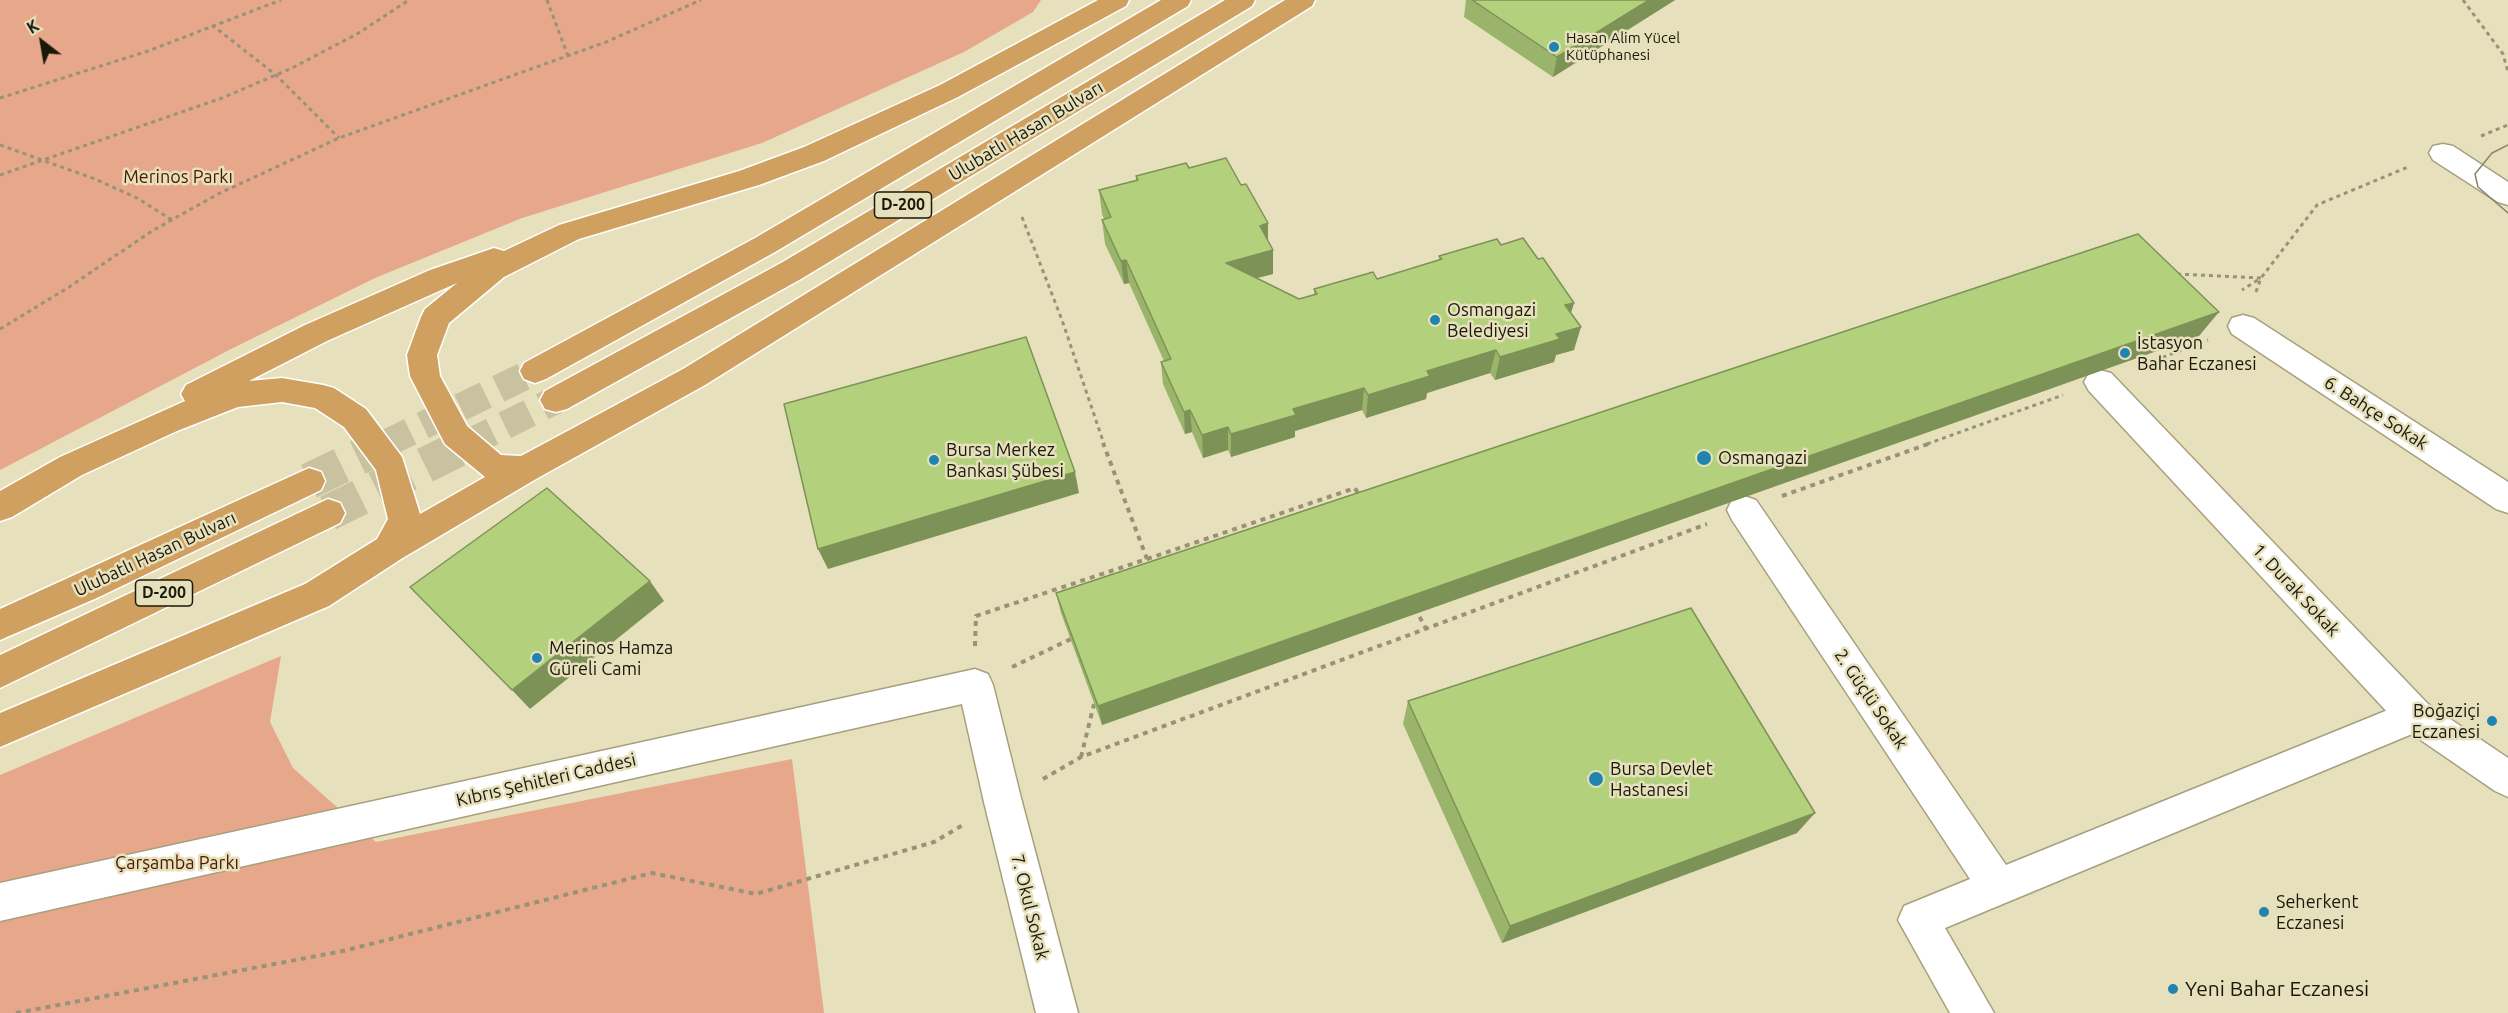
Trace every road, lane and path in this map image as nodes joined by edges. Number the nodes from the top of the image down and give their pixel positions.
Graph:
1 (281, 0) edge
2 (409, 0) edge
3 (547, 0) edge
4 (701, 0) edge
5 (1117, 0) edge
6 (1179, 0) edge
7 (1244, 0) edge
8 (1303, 0) edge
9 (2463, 0) edge
10 (212, 25) junction
11 (568, 56) junction
12 (2508, 72) edge
13 (276, 75) junction
14 (0, 98) edge
15 (339, 138) junction
16 (0, 145) edge
17 (2443, 153) dead end
18 (42, 161) junction
19 (0, 175) edge
20 (1009, 184) junction
21 (2508, 195) edge
22 (172, 220) junction
23 (569, 232) junction
24 (2170, 274) edge
25 (2234, 296) dead end
26 (2243, 326) dead end
27 (0, 329) edge
28 (535, 371) tunnel mouth
29 (2100, 382) edge
30 (556, 400) tunnel mouth
31 (71, 466) junction
32 (525, 470) junction
33 (309, 481) tunnel mouth
34 (1360, 498) edge
35 (2508, 499) edge
36 (0, 507) edge
37 (1744, 510) edge
38 (328, 513) tunnel mouth
39 (389, 549) junction
40 (1147, 559) junction
41 (1410, 599) edge
42 (0, 625) edge
43 (1426, 629) edge
44 (1071, 639) edge
45 (0, 672) edge
46 (975, 685) junction
47 (1094, 704) edge
48 (2415, 716) junction
49 (0, 730) edge
50 (1081, 757) dead end
51 (2508, 779) edge
52 (1003, 802) junction
53 (1998, 887) junction
54 (0, 902) edge
55 (16, 1013) edge
56 (1057, 1013) edge
57 (1973, 1013) edge

1 - 10 path
2 - 13 path
3 - 11 path
4 - 11 path
5 - 23 highway
6 - 28 highway, Ulubatlı Hasan Bulvarı / D-200
7 - 30 highway, Ulubatlı Hasan Bulvarı / D-200
8 - 20 highway
9 - 12 path
10 - 13 path
10 - 14 path
11 - 15 path
13 - 15 path
13 - 18 path
15 - 22 path
16 - 18 path
17 - 21 street
18 - 19 path
18 - 22 path
20 - 32 highway
20 - 40 path
22 - 27 path
23 - 31 highway
23 - 32 highway
24 - 25 path
26 - 35 street, 6. Bahçe Sokak
29 - 48 street, 1. Durak Sokak
31 - 36 highway
31 - 39 highway
32 - 39 highway
33 - 42 highway, Ulubatlı Hasan Bulvarı / D-200
34 - 40 path
37 - 53 street, 2. Güçlü Sokak
38 - 45 highway, D-200
39 - 49 highway
40 - 46 path
41 - 43 path
44 - 46 path
46 - 52 street
46 - 54 street, Kıbrıs Şehitleri Caddesi
47 - 50 path
48 - 51 street, 1. Durak Sokak
48 - 53 street
52 - 55 path
52 - 56 street, 7. Okul Sokak
53 - 57 street

